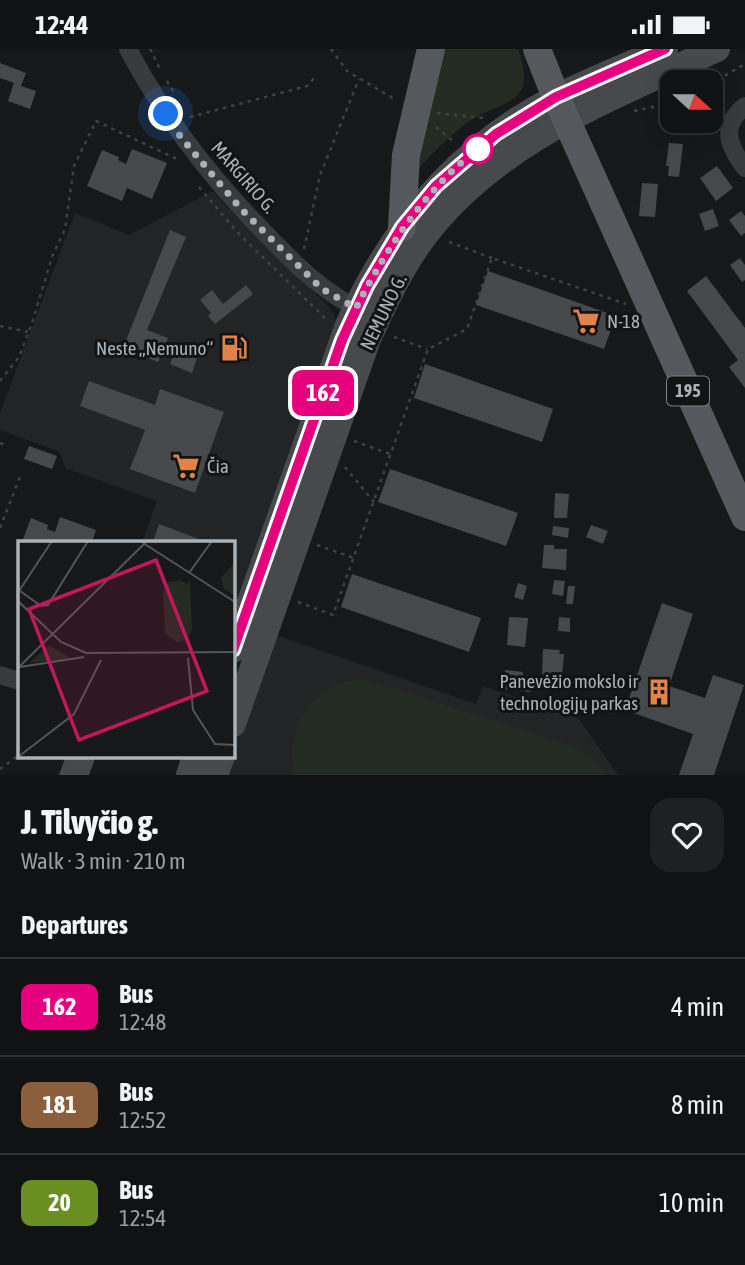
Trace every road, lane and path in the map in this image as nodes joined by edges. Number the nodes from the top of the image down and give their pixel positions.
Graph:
1 (128, 49) edge
2 (150, 49) edge
3 (331, 49) edge
4 (431, 49) edge
5 (537, 49) edge
6 (665, 49) edge
7 (717, 49) edge
8 (745, 64) edge
9 (315, 77) dead end
10 (723, 77) edge
11 (359, 79) junction
12 (177, 97) dead end
13 (660, 105) edge
14 (745, 106) edge
15 (562, 109) junction
16 (415, 110) junction
17 (623, 113) dead end
18 (190, 117) dead end
19 (486, 118) dead end
20 (454, 142) dead end
21 (182, 161) dead end
22 (745, 168) edge
23 (402, 227) junction
24 (296, 240) dead end
25 (449, 242) dead end
26 (300, 256) junction
27 (492, 258) junction
28 (636, 305) dead end
29 (356, 308) junction
30 (0, 326) edge
31 (28, 332) junction
32 (394, 337) dead end
33 (428, 349) junction
34 (0, 381) edge
35 (354, 441) dead end
36 (0, 443) edge
37 (5, 445) dead end
38 (390, 454) junction
39 (344, 466) dead end
40 (20, 477) dead end
41 (374, 502) junction
42 (745, 517) edge
43 (0, 528) edge
44 (317, 545) dead end
45 (354, 558) junction
46 (298, 602) dead end
47 (234, 647) edge
48 (0, 674) edge
49 (18, 681) edge
50 (234, 721) edge
51 (18, 756) edge
52 (195, 757) edge
53 (222, 757) edge
54 (0, 769) edge
55 (189, 775) edge
56 (215, 775) edge

1 - 26 street, MARGIRIO G.
2 - 12 path
3 - 11 path
4 - 16 main road
5 - 15 main road, 195
6 - 15 main road, NEMUNO G.
7 - 15 main road, NEMUNO G.
8 - 10 path
9 - 18 path
11 - 16 path
11 - 26 path
13 - 17 path
14 - 22 street
15 - 23 main road, NEMUNO G.
15 - 42 main road, 195
15 - 50 main road, NEMUNO G.
16 - 19 path
16 - 20 path
16 - 23 main road
21 - 31 path
23 - 29 main road, NEMUNO G.
24 - 26 path
25 - 27 path
26 - 29 street, MARGIRIO G.
27 - 28 path
27 - 33 path
29 - 47 main road, NEMUNO G.
30 - 31 path
31 - 34 path
32 - 33 path
33 - 38 path
35 - 38 path
36 - 37 path
38 - 41 path
39 - 41 path
40 - 43 path
41 - 45 path
44 - 45 path
45 - 46 path
48 - 49 street
51 - 54 path
52 - 55 main road
53 - 56 main road

